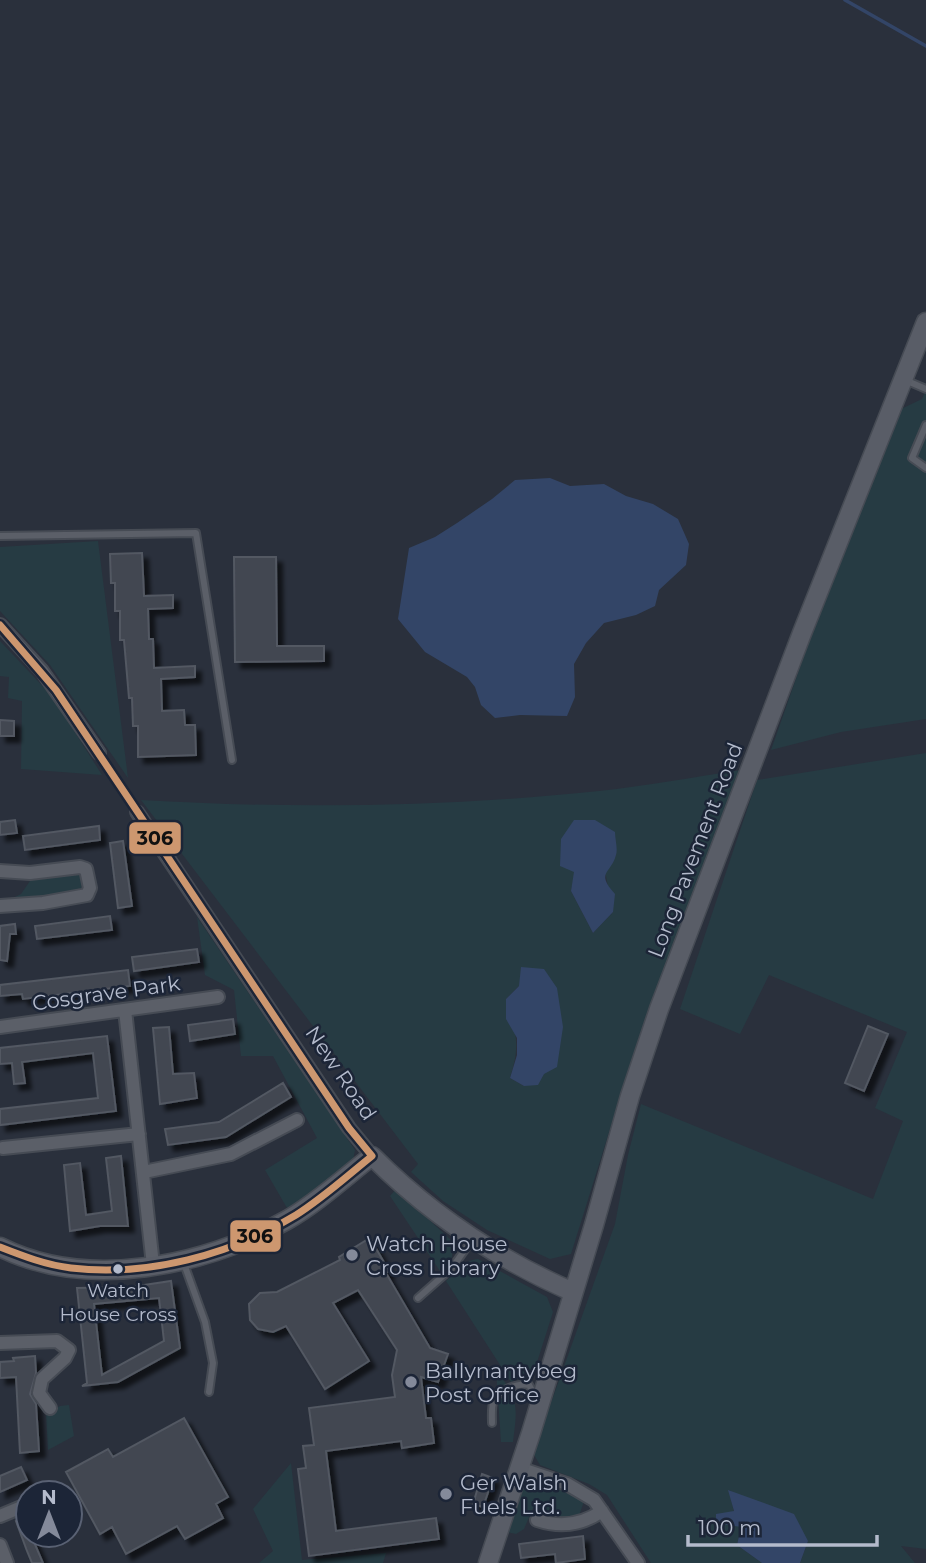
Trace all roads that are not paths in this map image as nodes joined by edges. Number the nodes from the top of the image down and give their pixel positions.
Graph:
1 (926, 322) edge
2 (902, 379) junction
3 (926, 388) edge
4 (926, 425) edge
5 (926, 468) edge
6 (0, 536) edge
7 (0, 625) edge
8 (99, 753) dead end
9 (232, 760) dead end
10 (137, 812) dead end
11 (0, 871) edge
12 (0, 906) edge
13 (218, 997) dead end
14 (125, 1010) junction
15 (0, 1027) edge
16 (297, 1120) dead end
17 (139, 1134) junction
18 (3, 1148) dead end
19 (372, 1156) junction
20 (144, 1172) junction
21 (472, 1239) junction
22 (0, 1247) edge
23 (183, 1260) junction
24 (153, 1265) junction
25 (573, 1292) junction
26 (418, 1298) dead end
27 (0, 1343) edge
28 (209, 1392) dead end
29 (539, 1405) junction
30 (50, 1408) dead end
31 (492, 1423) dead end
32 (519, 1468) junction
33 (602, 1511) junction
34 (537, 1520) dead end
35 (0, 1545) edge
36 (7, 1563) edge
37 (488, 1563) edge
38 (638, 1563) edge

1 - 2 main road, Long Pavement Road
2 - 3 lane
2 - 25 main road, Long Pavement Road
4 - 5 lane
6 - 9 lane
7 - 8 street
10 - 19 street, New Road
11 - 12 street
13 - 14 street, Cosgrave Park
14 - 15 street, Cosgrave Park
14 - 17 street
16 - 20 street
17 - 18 street
17 - 20 street
19 - 21 main road, New Road
19 - 23 main road
20 - 24 street
21 - 25 main road, New Road
21 - 26 lane
22 - 24 main road
23 - 24 main road
23 - 28 lane
25 - 29 main road, Long Pavement Road
27 - 30 street
29 - 31 lane
29 - 32 main road, Long Pavement Road
32 - 33 street
32 - 37 main road, Long Pavement Road
33 - 34 street
33 - 38 street
35 - 36 street

